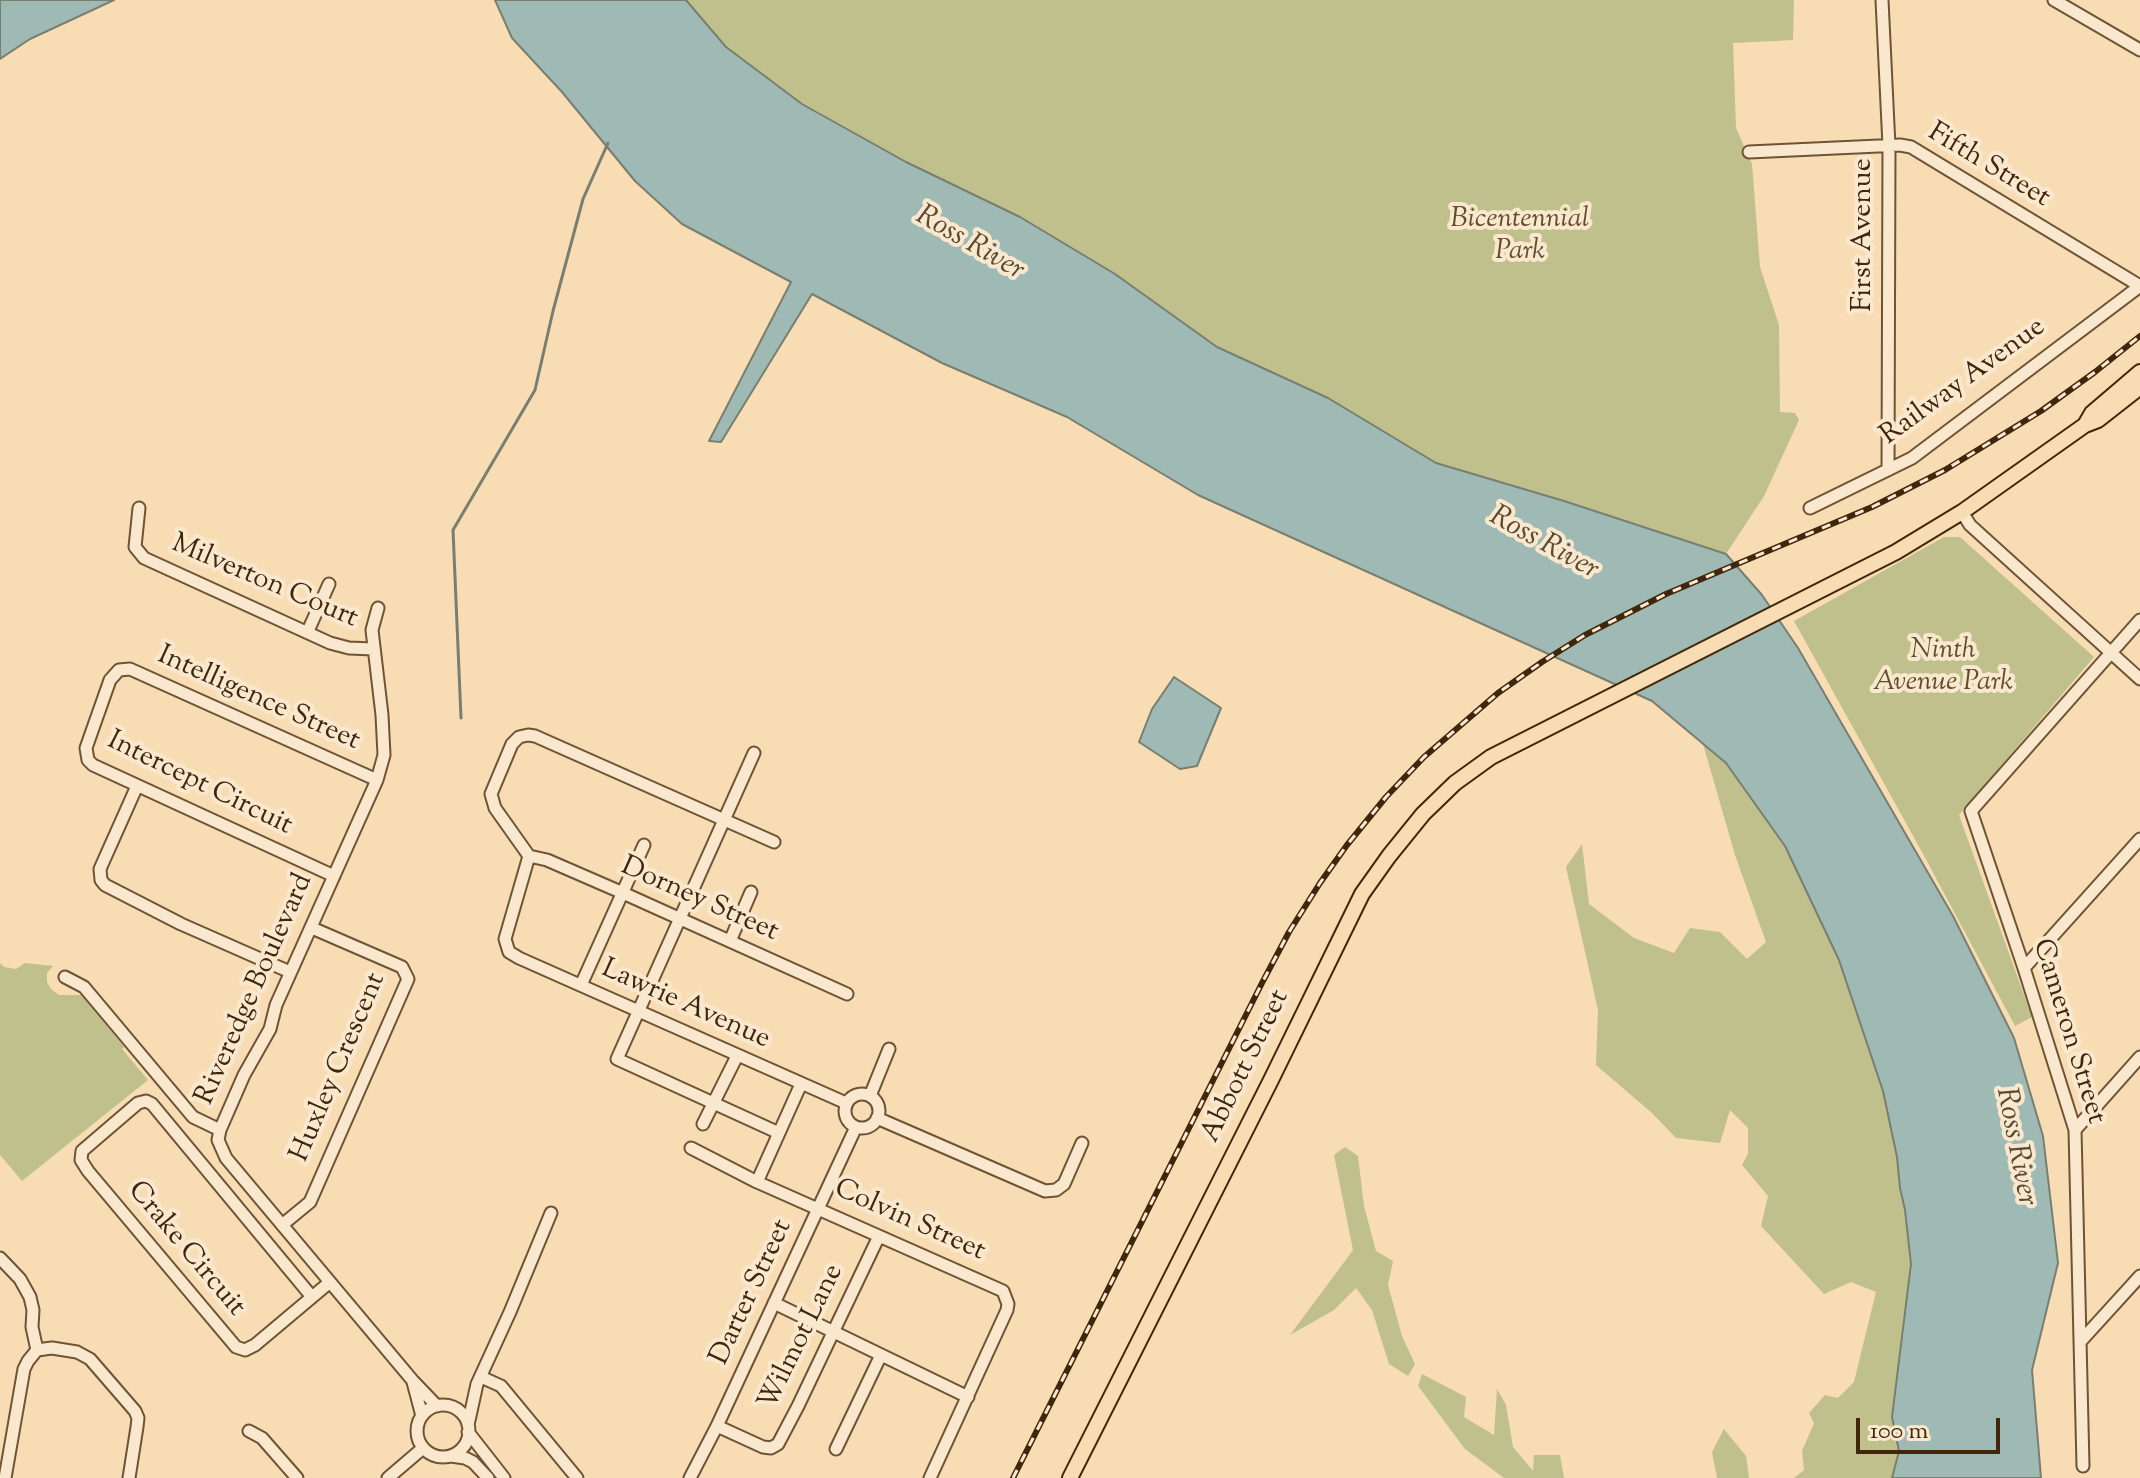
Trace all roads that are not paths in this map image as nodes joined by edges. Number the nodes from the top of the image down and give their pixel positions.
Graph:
1 (1882, 0) edge
2 (2054, 0) edge
3 (2140, 50) edge
4 (1889, 146) junction
5 (1749, 152) dead end
6 (2140, 286) edge
7 (2140, 372) edge
8 (2140, 387) edge
9 (2085, 425) junction
10 (1888, 470) junction
11 (139, 508) dead end
12 (1810, 508) dead end
13 (1962, 512) junction
14 (329, 584) dead end
15 (378, 608) dead end
16 (2140, 620) edge
17 (308, 631) junction
18 (373, 649) junction
19 (2111, 652) junction
20 (119, 670) joint
21 (2140, 679) edge
22 (754, 753) dead end
23 (377, 780) junction
24 (137, 786) junction
25 (724, 820) junction
26 (2140, 839) edge
27 (774, 842) dead end
28 (644, 845) dead end
29 (529, 856) junction
30 (334, 876) junction
31 (751, 892) dead end
32 (623, 893) junction
33 (680, 918) junction
34 (312, 928) junction
35 (730, 941) junction
36 (2024, 968) junction
37 (290, 972) junction
38 (65, 977) dead end
39 (581, 985) junction
40 (847, 994) dead end
41 (639, 1012) junction
42 (889, 1049) dead end
43 (737, 1056) junction
44 (2140, 1057) edge
45 (801, 1084) junction
46 (870, 1096) junction
47 (715, 1103) junction
48 (846, 1103) junction
49 (877, 1118) junction
50 (703, 1124) dead end
51 (856, 1127) junction
52 (220, 1130) junction
53 (2075, 1130) junction
54 (779, 1133) junction
55 (1082, 1143) dead end
56 (691, 1148) dead end
57 (757, 1182) junction
58 (819, 1209) junction
59 (551, 1213) dead end
60 (282, 1225) junction
61 (879, 1236) junction
62 (0, 1258) edge
63 (2140, 1276) edge
64 (330, 1282) junction
65 (312, 1297) junction
66 (774, 1303) junction
67 (834, 1332) junction
68 (2080, 1342) junction
69 (37, 1350) junction
70 (881, 1355) junction
71 (479, 1380) junction
72 (413, 1381) junction
73 (968, 1397) junction
74 (437, 1406) junction
75 (450, 1407) junction
76 (422, 1416) junction
77 (717, 1426) junction
78 (468, 1429) junction
79 (249, 1431) dead end
80 (423, 1448) junction
81 (836, 1449) dead end
82 (451, 1456) junction
83 (2083, 1466) dead end
84 (5, 1478) edge
85 (129, 1478) edge
86 (297, 1478) edge
87 (388, 1478) edge
88 (488, 1478) edge
89 (504, 1478) edge
90 (577, 1478) edge
91 (690, 1478) edge
92 (930, 1478) edge
93 (1070, 1478) edge

1 - 4 street, First Avenue
2 - 3 street
4 - 5 street, Fifth Street
4 - 6 street, Fifth Street
4 - 10 street, First Avenue
6 - 10 street, Railway Avenue
7 - 9 main road
8 - 9 main road
9 - 13 main road
10 - 12 street, Railway Avenue
11 - 17 street, Milverton Court
13 - 19 street
13 - 93 main road, Abbott Street
14 - 17 street
15 - 18 street, Riveredge Boulevard
16 - 19 street
17 - 18 street, Milverton Court
18 - 23 street, Riveredge Boulevard
19 - 21 street
19 - 36 street, Cameron Street
20 - 23 street, Intelligence Street
20 - 24 street, Intercept Circuit
22 - 25 street
23 - 30 street, Riveredge Boulevard
24 - 30 street, Intercept Circuit
24 - 37 street
25 - 27 street
25 - 29 street
25 - 33 street
26 - 36 street
28 - 32 street
29 - 32 street, Dorney Street
29 - 39 street, Lawrie Avenue
30 - 34 street, Riveredge Boulevard
31 - 35 street
32 - 33 street, Dorney Street
32 - 39 street
33 - 35 street, Dorney Street
33 - 41 street
34 - 37 street, Riveredge Boulevard
34 - 60 street, Huxley Crescent
35 - 40 street, Dorney Street
36 - 53 street, Cameron Street
37 - 52 street, Riveredge Boulevard
38 - 52 street
39 - 41 street, Lawrie Avenue
41 - 43 street, Lawrie Avenue
41 - 47 street
42 - 46 street
43 - 45 street, Lawrie Avenue
43 - 47 street
44 - 53 street
45 - 48 street, Lawrie Avenue
45 - 54 street
46 - 48 street
46 - 49 street
47 - 50 street
47 - 54 street
48 - 51 street
49 - 51 street
49 - 55 street
51 - 58 street, Darter Street
52 - 60 street, Riveredge Boulevard
53 - 68 street, Cameron Street
54 - 57 street
56 - 57 street, Colvin Street
57 - 58 street, Colvin Street
58 - 61 street, Colvin Street
58 - 66 street, Darter Street
59 - 71 street
60 - 64 street, Riveredge Boulevard
61 - 67 street, Wilmot Lane
61 - 73 street, Colvin Street
62 - 69 street
63 - 68 street
64 - 65 street, Crake Circuit
64 - 72 street, Riveredge Boulevard
65 - 65 street, Crake Circuit
66 - 67 street
66 - 77 street, Darter Street
67 - 70 street
67 - 77 street, Wilmot Lane
68 - 83 street, Cameron Street
69 - 84 street
69 - 85 street
70 - 73 street
70 - 81 street
71 - 75 street
71 - 78 street
71 - 90 street
72 - 74 street, Riveredge Boulevard
72 - 76 street, Riveredge Boulevard
73 - 92 street
74 - 75 street
74 - 76 street
75 - 78 street
76 - 80 street
77 - 91 street, Darter Street
78 - 82 street
78 - 89 street
79 - 86 street
80 - 82 street
80 - 87 street
82 - 88 street

